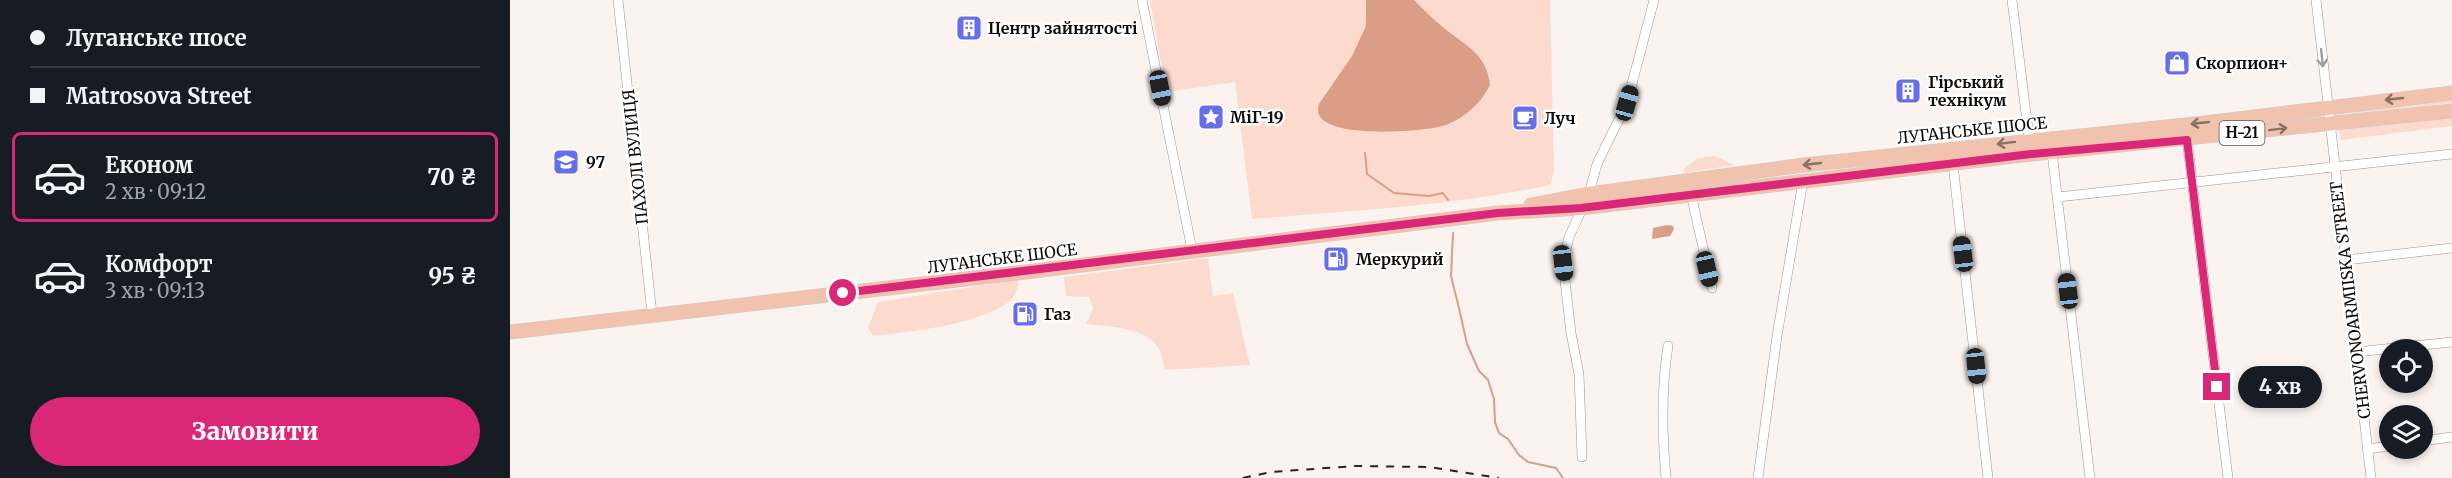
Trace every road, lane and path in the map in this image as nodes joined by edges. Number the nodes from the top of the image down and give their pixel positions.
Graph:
1 (618, 0) edge
2 (1142, 0) edge
3 (1653, 0) edge
4 (2012, 0) edge
5 (2316, 0) edge
6 (2452, 93) edge
7 (2327, 107) junction
8 (2452, 111) edge
9 (2330, 123) junction
10 (2187, 140) junction
11 (2030, 147) junction
12 (2052, 152) junction
13 (2452, 154) edge
14 (1953, 164) junction
15 (2335, 168) junction
16 (1803, 181) junction
17 (2192, 182) junction
18 (1589, 194) junction
19 (1691, 194) junction
20 (2058, 197) junction
21 (1581, 208) junction
22 (1498, 213) junction
23 (2452, 248) edge
24 (1192, 250) junction
25 (2346, 260) junction
26 (1712, 288) dead end
27 (652, 314) junction
28 (510, 332) edge
29 (2452, 342) edge
30 (1668, 346) dead end
31 (2356, 352) junction
32 (2452, 437) edge
33 (2433, 440) edge
34 (2379, 447) edge
35 (2367, 449) junction
36 (1582, 457) dead end
37 (1666, 478) edge
38 (1758, 478) edge
39 (1988, 478) edge
40 (2090, 478) edge
41 (2228, 478) edge
42 (2371, 478) edge

1 - 27 street, ПАХОЛІ ВУЛИЦЯ
2 - 24 street
3 - 18 street
4 - 11 street
5 -> 7 street, CHERVONOARMIISKA STREET
6 -> 7 main road, ЛУГАНСЬКЕ ШОСЕ / Н-21
7 - 9 street, CHERVONOARMIISKA STREET
7 -> 11 main road, ЛУГАНСЬКЕ ШОСЕ / Н-21
8 - 9 main road, ЛУГАНСЬКЕ ШОСЕ / Н-21
10 -> 9 main road, ЛУГАНСЬКЕ ШОСЕ / Н-21
9 - 15 street, CHERVONOARMIISKA STREET
10 - 12 main road, ЛУГАНСЬКЕ ШОСЕ / Н-21
10 - 17 street
11 - 12 main road, ЛУГАНСЬКЕ ШОСЕ / Н-21
11 - 14 main road, ЛУГАНСЬКЕ ШОСЕ / Н-21
11 -> 18 main road, ЛУГАНСЬКЕ ШОСЕ / Н-21
12 - 20 street
13 - 15 street
14 - 16 main road, ЛУГАНСЬКЕ ШОСЕ / Н-21
14 - 39 street
15 - 17 street
15 - 25 street, CHERVONOARMIISKA STREET
16 - 19 main road, ЛУГАНСЬКЕ ШОСЕ / Н-21
16 - 38 street
17 - 20 street
17 - 41 street
18 - 21 street
18 - 22 main road, ЛУГАНСЬКЕ ШОСЕ / Н-21
19 - 21 main road, ЛУГАНСЬКЕ ШОСЕ / Н-21
19 - 26 street
20 - 40 street
21 - 22 main road, ЛУГАНСЬКЕ ШОСЕ / Н-21
21 - 36 street
22 - 24 main road, ЛУГАНСЬКЕ ШОСЕ / Н-21
23 - 25 street
24 - 27 main road, ЛУГАНСЬКЕ ШОСЕ / Н-21
25 - 31 street, CHERVONOARMIISKA STREET
27 - 28 main road, ЛУГАНСЬКЕ ШОСЕ / Н-21
29 - 31 street
30 - 37 street
31 - 35 street, CHERVONOARMIISKA STREET
32 - 33 street
34 - 35 street
35 - 42 street, CHERVONOARMIISKA STREET

